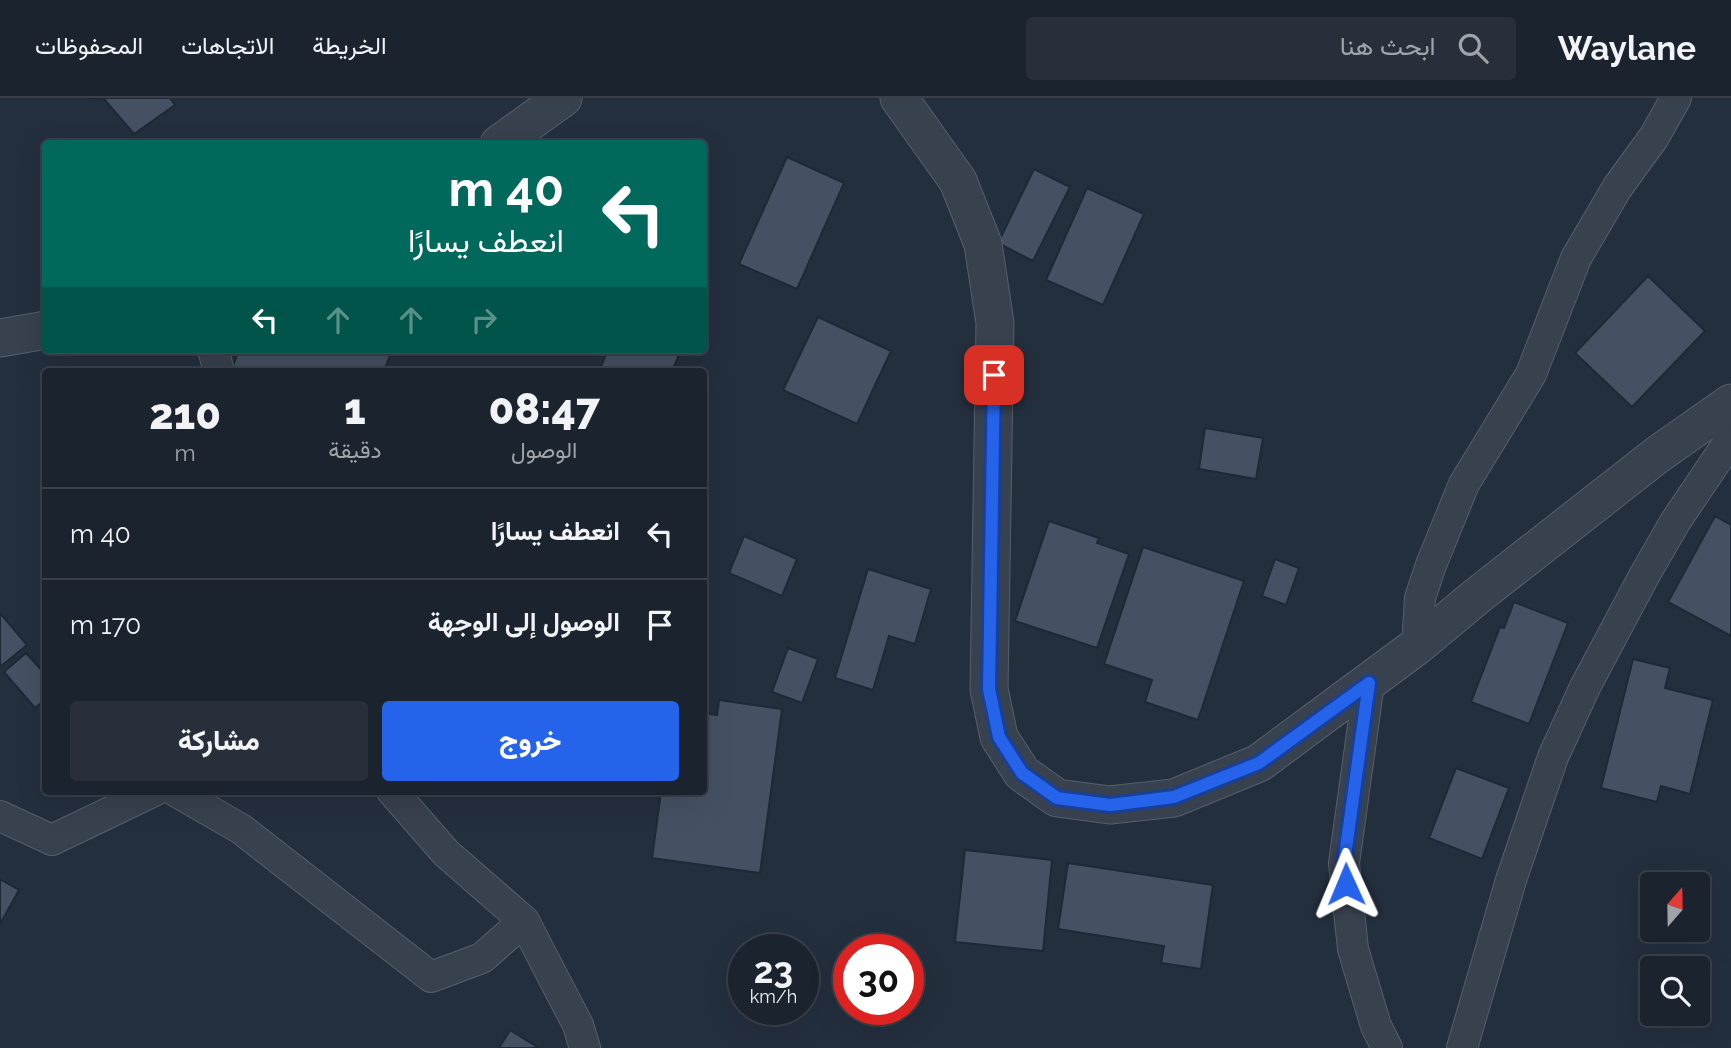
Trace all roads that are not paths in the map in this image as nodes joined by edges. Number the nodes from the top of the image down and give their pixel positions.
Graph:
1 (563, 98) edge
2 (899, 98) edge
3 (1676, 98) edge
4 (505, 140) edge
5 (42, 331) edge
6 (0, 338) edge
7 (1731, 403) edge
8 (1731, 439) edge
9 (1417, 646) junction
10 (1369, 683) junction
11 (146, 795) edge
12 (182, 795) edge
13 (396, 795) edge
14 (0, 816) edge
15 (524, 921) junction
16 (585, 1048) edge
17 (1387, 1048) edge
18 (1462, 1048) edge

1 - 4 street
2 - 10 street
3 - 9 street
5 - 6 street
7 - 9 street
8 - 18 street
9 - 10 street
10 - 17 street
11 - 14 street
12 - 15 street
13 - 15 street
15 - 16 street

